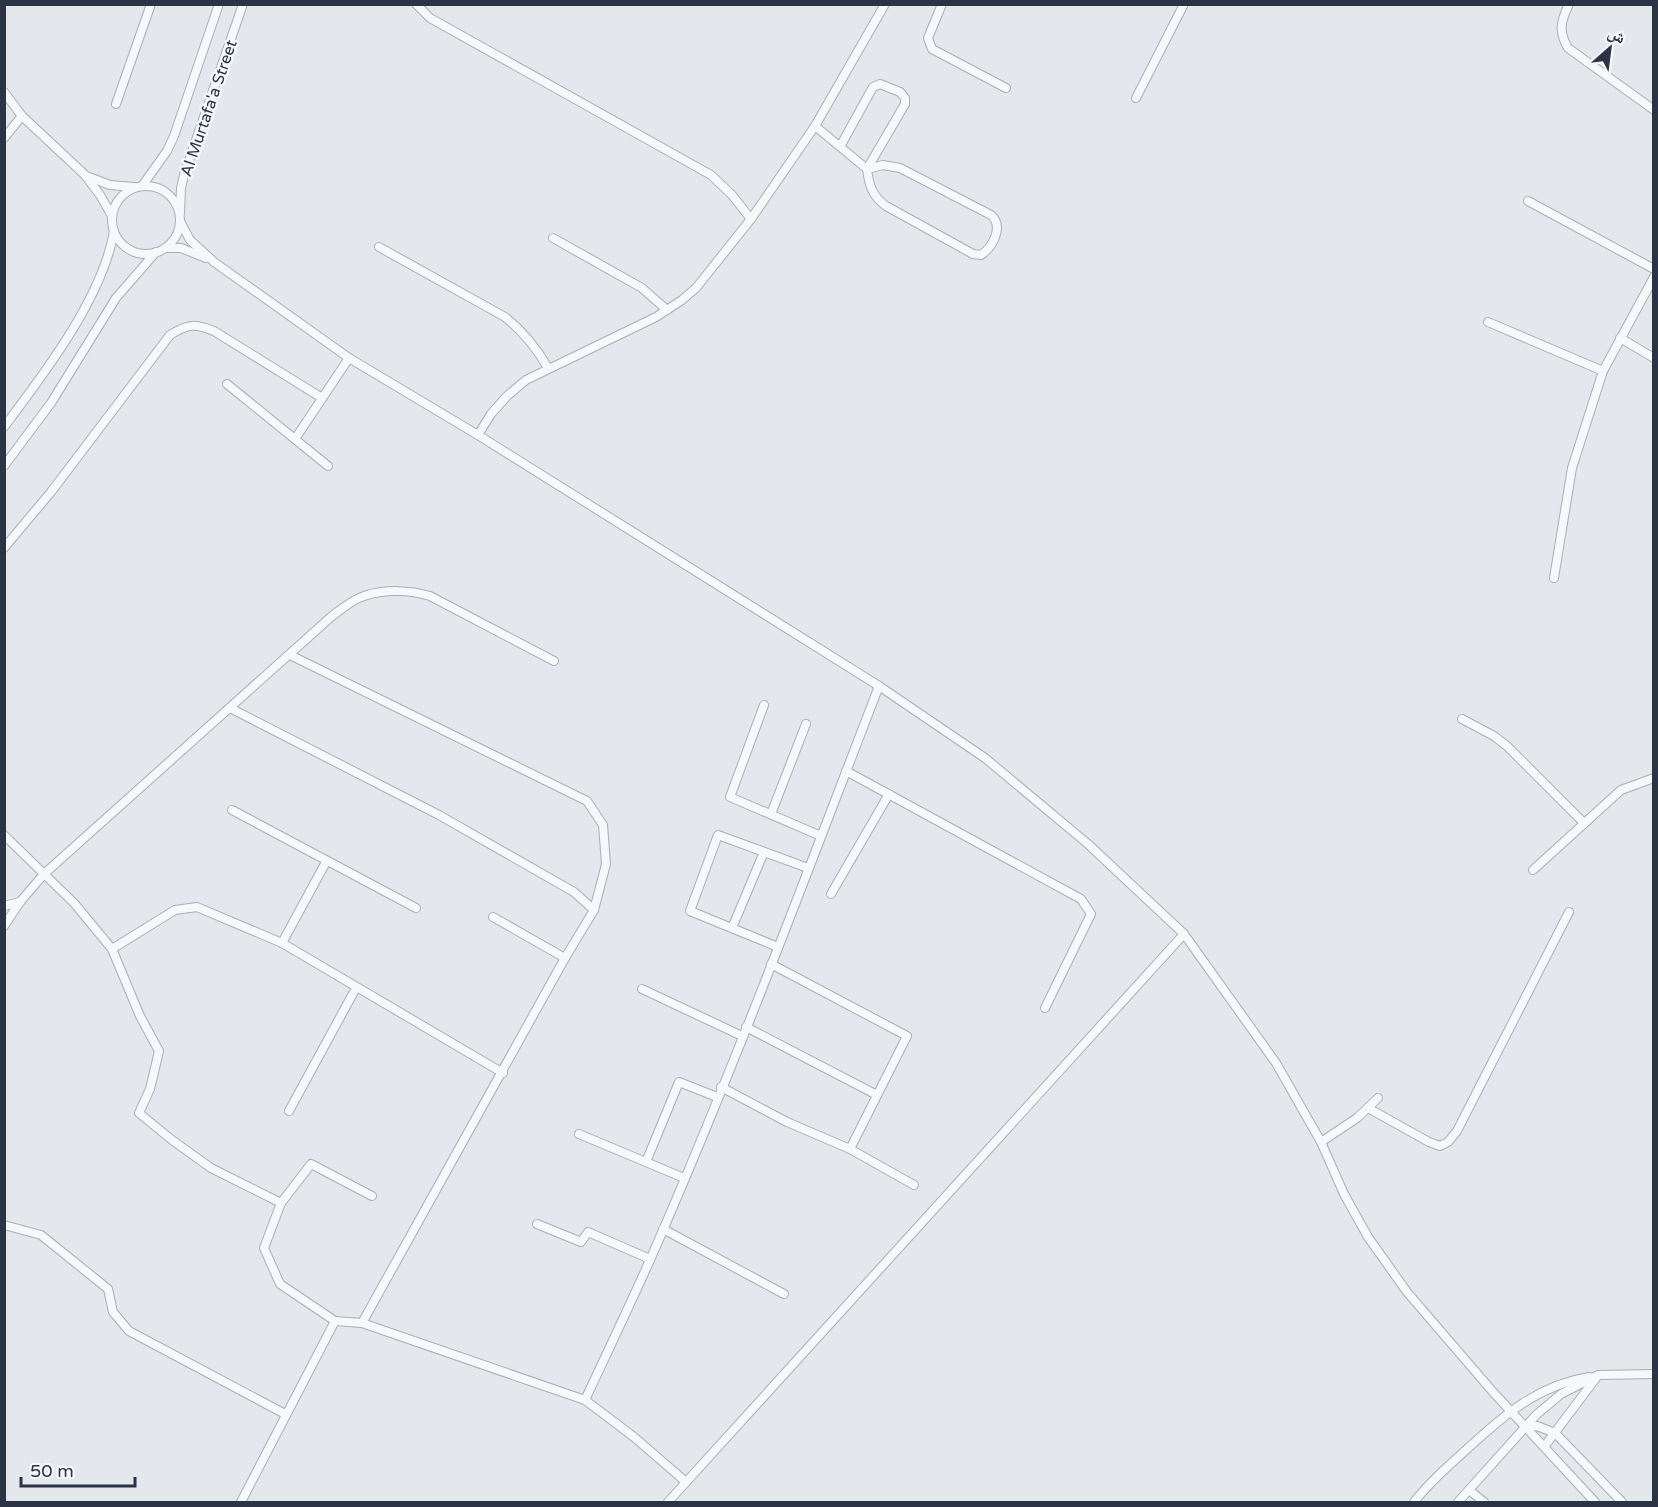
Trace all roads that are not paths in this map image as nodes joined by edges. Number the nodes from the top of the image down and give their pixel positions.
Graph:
1 (151, 4) edge
2 (219, 4) edge
3 (243, 4) edge
4 (416, 4) edge
5 (885, 4) edge
6 (942, 4) edge
7 (1184, 4) edge
8 (1569, 4) edge
9 (1006, 88) dead end
10 (4, 92) edge
11 (1136, 98) dead end
12 (116, 104) dead end
13 (1653, 110) edge
14 (22, 116) junction
15 (815, 126) junction
16 (4, 138) edge
17 (841, 145) junction
18 (867, 169) junction
19 (86, 175) junction
20 (139, 187) junction
21 (1528, 201) dead end
22 (111, 216) junction
23 (180, 217) junction
24 (751, 219) junction
25 (114, 231) junction
26 (553, 238) dead end
27 (380, 247) dead end
28 (166, 248) junction
29 (156, 252) junction
30 (214, 262) junction
31 (1653, 269) edge
32 (1653, 277) edge
33 (667, 310) junction
34 (1488, 322) dead end
35 (1620, 338) junction
36 (349, 358) junction
37 (1653, 358) edge
38 (548, 369) junction
39 (1603, 371) junction
40 (227, 384) dead end
41 (322, 398) junction
42 (4, 427) edge
43 (478, 435) junction
44 (295, 439) junction
45 (4, 466) edge
46 (328, 466) dead end
47 (4, 548) edge
48 (1554, 578) dead end
49 (290, 655) junction
50 (554, 661) dead end
51 (879, 686) junction
52 (764, 705) dead end
53 (230, 708) junction
54 (1462, 719) dead end
55 (806, 724) dead end
56 (846, 771) junction
57 (1653, 778) edge
58 (889, 794) junction
59 (232, 810) dead end
60 (771, 814) junction
61 (1584, 823) junction
62 (4, 835) edge
63 (821, 836) junction
64 (764, 852) junction
65 (326, 862) junction
66 (808, 868) junction
67 (1533, 870) dead end
68 (44, 874) junction
69 (831, 894) dead end
70 (20, 902) junction
71 (4, 906) edge
72 (416, 908) dead end
73 (594, 910) junction
74 (1569, 912) dead end
75 (493, 917) dead end
76 (4, 926) edge
77 (732, 928) junction
78 (1184, 934) junction
79 (282, 943) junction
80 (778, 947) junction
81 (112, 949) junction
82 (565, 958) junction
83 (771, 964) junction
84 (356, 988) junction
85 (642, 989) dead end
86 (1045, 1008) dead end
87 (746, 1027) junction
88 (742, 1036) junction
89 (502, 1072) junction
90 (721, 1087) junction
91 (877, 1095) junction
92 (717, 1097) junction
93 (1378, 1098) dead end
94 (1368, 1108) junction
95 (289, 1111) dead end
96 (579, 1134) dead end
97 (1321, 1142) junction
98 (850, 1149) junction
99 (646, 1162) junction
100 (684, 1178) junction
101 (914, 1185) dead end
102 (372, 1196) dead end
103 (281, 1203) junction
104 (537, 1224) dead end
105 (4, 1225) edge
106 (663, 1229) junction
107 (650, 1259) junction
108 (784, 1294) dead end
109 (335, 1321) junction
110 (362, 1323) junction
111 (1653, 1374) edge
112 (1598, 1376) junction
113 (585, 1400) junction
114 (1511, 1411) junction
115 (285, 1414) junction
116 (1525, 1427) junction
117 (1555, 1433) junction
118 (1544, 1447) junction
119 (686, 1482) junction
120 (1469, 1490) junction
121 (241, 1503) edge
122 (668, 1503) edge
123 (1414, 1503) edge
124 (1458, 1503) edge
125 (1484, 1503) edge
126 (1595, 1503) edge
127 (1622, 1503) edge

1 - 12 lane
2 - 20 lane, Al Murtafa'a Street
3 - 23 lane, Al Murtafa'a Street
4 - 24 lane
5 - 15 lane
6 - 9 lane
7 - 11 lane
8 - 13 lane
10 - 14 lane
14 - 16 lane
14 - 19 lane
15 - 17 lane
15 - 24 lane
17 - 18 lane
17 - 18 lane
18 - 18 lane
19 - 20 lane
19 - 22 lane
20 - 22 lane
20 - 23 lane
21 - 31 lane
22 - 25 lane
23 - 28 lane
23 - 30 lane
24 - 33 lane
25 - 29 lane
25 - 42 lane
26 - 33 lane
27 - 38 lane
28 - 29 lane
28 - 30 lane
29 - 45 lane
30 - 36 lane
32 - 35 lane
33 - 38 lane
34 - 39 lane
35 - 37 lane
35 - 39 lane
36 - 41 lane
36 - 43 lane
38 - 43 lane
39 - 48 lane
40 - 44 lane
41 - 44 lane
41 - 47 lane
43 - 51 lane
44 - 46 lane
49 - 50 lane
49 - 53 lane
49 - 73 lane
51 - 56 lane
51 - 78 lane
52 - 60 lane
53 - 68 lane
53 - 73 lane
54 - 61 lane
55 - 60 lane
56 - 58 lane
56 - 63 lane
57 - 61 lane
58 - 69 lane
58 - 86 lane
59 - 65 lane
60 - 63 lane
61 - 67 lane
62 - 68 lane
63 - 66 lane
64 - 66 lane
64 - 77 lane
64 - 77 lane
65 - 72 lane
65 - 79 lane
66 - 80 lane
68 - 70 lane
68 - 81 lane
70 - 71 lane
70 - 76 lane
73 - 82 lane
74 - 94 lane
75 - 82 lane
77 - 80 lane
78 - 97 lane
78 - 119 lane
79 - 81 lane
79 - 84 lane
80 - 83 lane
81 - 103 lane
82 - 89 lane
83 - 87 lane
83 - 91 lane
84 - 89 lane
84 - 95 lane
85 - 88 lane
87 - 88 lane
87 - 91 lane
88 - 90 lane
89 - 110 lane
90 - 92 lane
90 - 98 lane
91 - 98 lane
92 - 99 lane
92 - 100 lane
93 - 94 lane
94 - 97 lane
96 - 99 lane
97 - 114 lane
98 - 101 lane
99 - 100 lane
100 - 106 lane
102 - 103 lane
103 - 109 lane
104 - 107 lane
105 - 115 lane
106 - 107 lane
106 - 108 lane
107 - 113 lane
109 - 110 lane
109 - 115 lane
110 - 113 lane
111 - 112 lane
112 - 114 lane
112 - 116 lane
112 - 117 lane
113 - 119 lane
114 - 116 lane
114 - 123 lane
115 - 121 lane
116 - 117 lane
116 - 118 lane
116 - 120 lane
117 - 118 lane
117 - 127 lane
118 - 126 lane
119 - 122 lane
120 - 124 lane
120 - 125 lane

